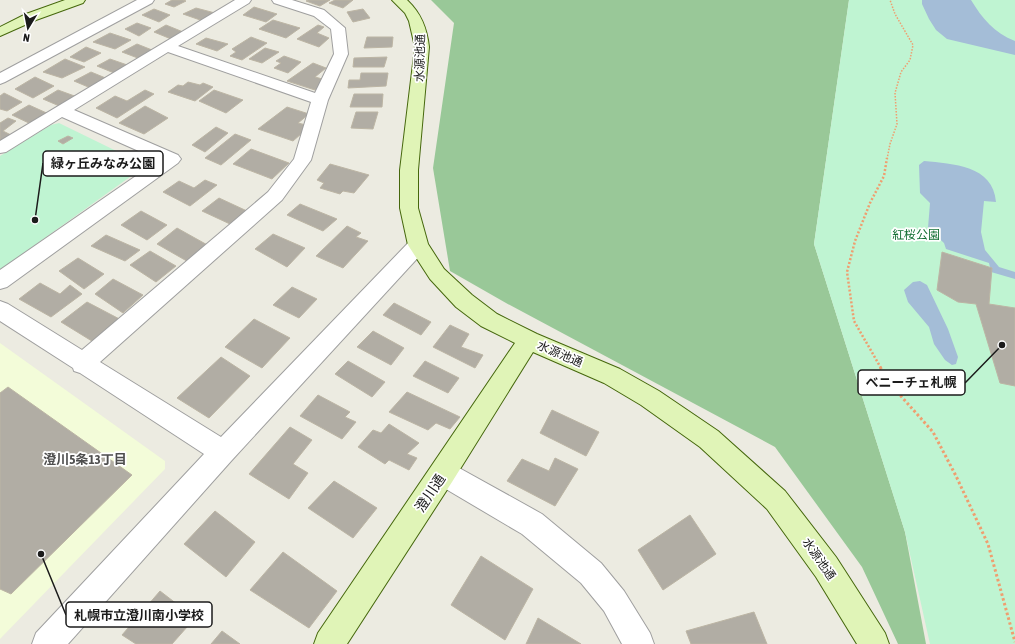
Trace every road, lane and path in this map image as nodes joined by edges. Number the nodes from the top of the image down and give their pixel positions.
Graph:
1 (78, 0) edge
2 (147, 0) edge
3 (244, 0) edge
4 (279, 0) edge
5 (399, 0) edge
6 (890, 0) edge
7 (0, 32) edge
8 (166, 47) junction
9 (0, 79) edge
10 (320, 100) junction
11 (61, 111) junction
12 (0, 148) edge
13 (418, 245) junction
14 (0, 281) edge
15 (0, 310) edge
16 (529, 340) junction
17 (82, 364) junction
18 (223, 452) junction
19 (443, 474) junction
20 (634, 640) edge
21 (1015, 642) edge
22 (47, 644) edge
23 (329, 644) edge
24 (874, 644) edge

1 - 7 street
2 - 9 street
3 - 8 street
4 - 10 street
5 - 13 street, 水源池通
6 - 21 path
8 - 10 street
8 - 11 street
10 - 17 street
11 - 12 street
11 - 14 street
13 - 16 street, 水源池通
13 - 18 street
15 - 17 street
16 - 19 street, 澄川通
16 - 24 street, 水源池通
17 - 18 street
18 - 22 street
19 - 20 street
19 - 23 street, 澄川通

